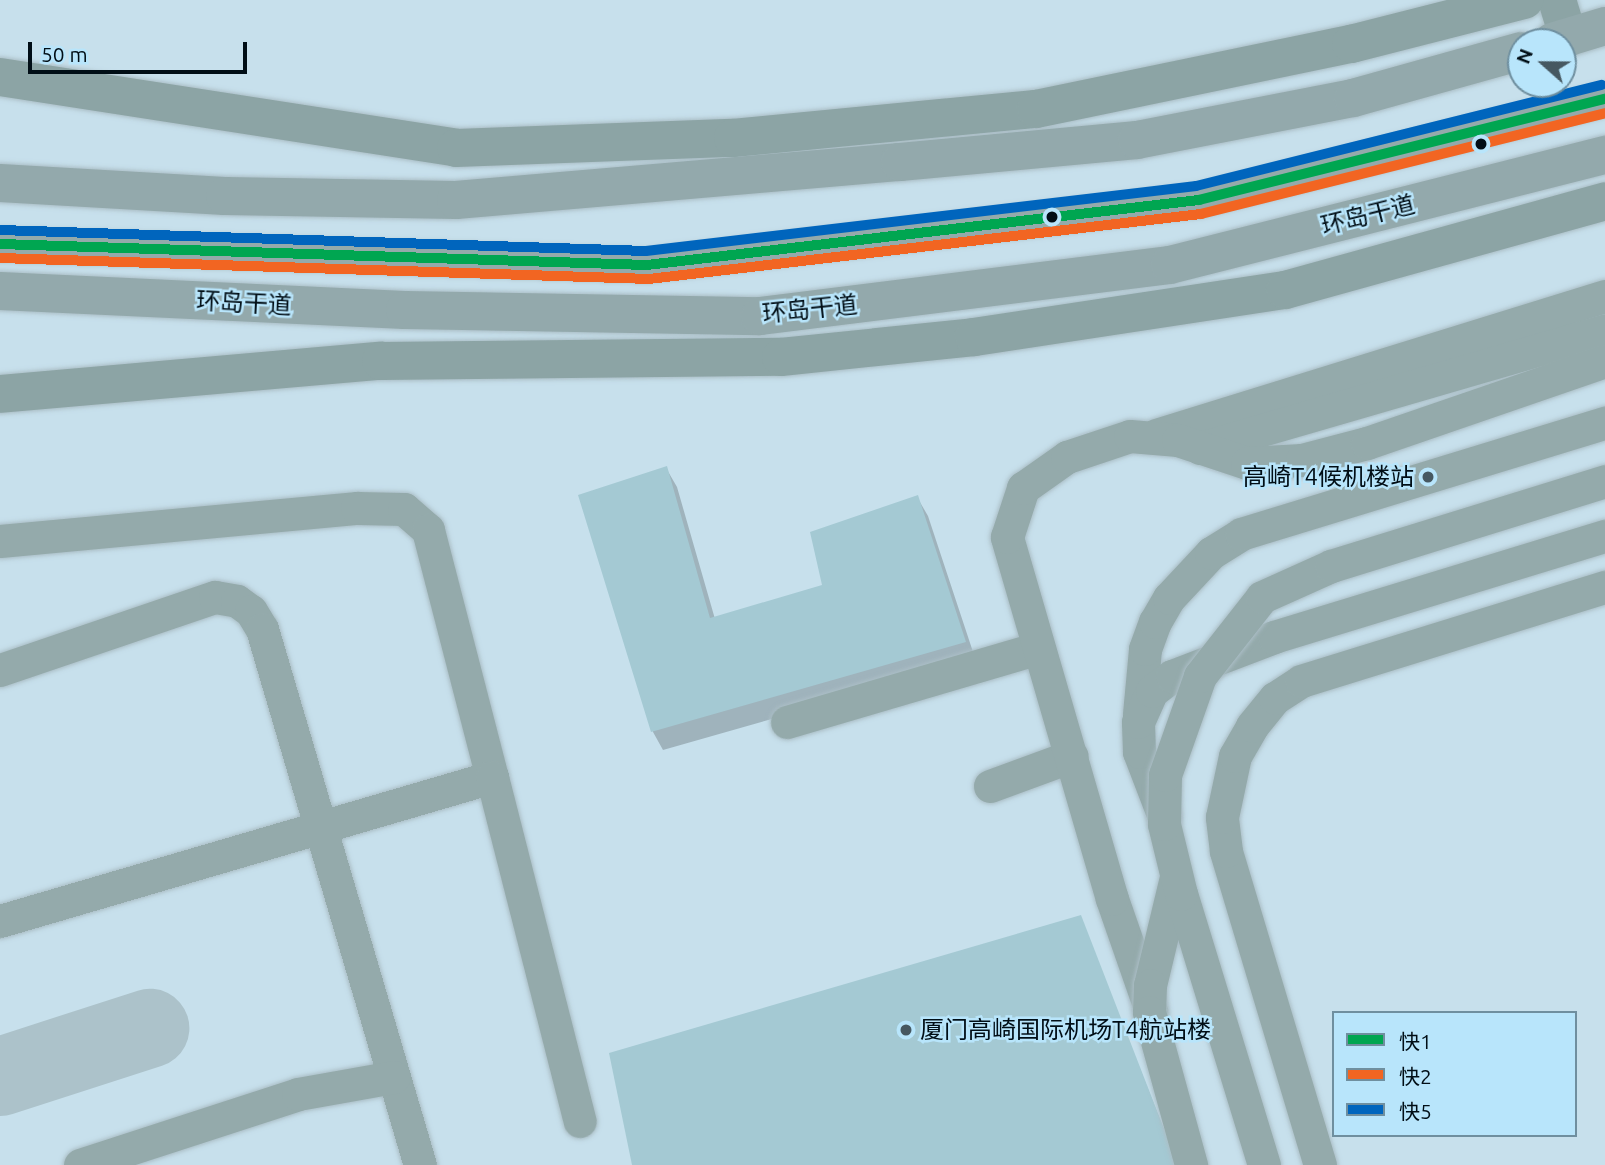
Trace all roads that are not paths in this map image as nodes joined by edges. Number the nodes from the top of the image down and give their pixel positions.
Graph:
1 (1524, 0) edge
2 (1557, 0) edge
3 (1605, 26) edge
4 (1559, 28) edge
5 (1577, 35) edge
6 (1507, 55) edge
7 (0, 77) edge
8 (1605, 99) edge
9 (1598, 157) edge
10 (0, 183) edge
11 (1603, 201) edge
12 (0, 244) edge
13 (0, 292) edge
14 (1605, 296) edge
15 (1605, 330) edge
16 (1605, 361) edge
17 (0, 394) edge
18 (1605, 423) edge
19 (1150, 436) junction
20 (1200, 449) junction
21 (1605, 481) edge
22 (1605, 536) edge
23 (0, 541) edge
24 (1605, 587) edge
25 (1038, 648) junction
26 (0, 670) edge
27 (787, 722) dead end
28 (1138, 722) junction
29 (1072, 756) junction
30 (492, 777) junction
31 (990, 786) dead end
32 (320, 828) junction
33 (1177, 875) junction
34 (0, 921) edge
35 (393, 1077) junction
36 (580, 1121) dead end
37 (80, 1165) edge
38 (420, 1165) edge
39 (1191, 1165) edge
40 (1205, 1165) edge
41 (1264, 1165) edge
42 (1278, 1165) edge
43 (1321, 1165) edge

1 - 7 main road
2 - 4 main road
3 - 5 highway
6 - 10 highway
8 - 12 street
9 - 11 main road
9 - 13 highway, 环岛干道
11 - 17 main road
14 - 19 street
15 - 20 street
16 - 20 street
18 - 28 street
19 - 20 street
19 - 25 street
21 - 33 street, bridge
22 - 28 street
23 - 30 street
24 - 43 street
25 - 27 street
25 - 29 street
26 - 32 street
28 - 42 street
29 - 31 street
29 - 40 street
30 - 32 street
30 - 36 street
32 - 34 street
32 - 35 street
33 - 39 street, bridge
33 - 41 street, bridge
35 - 37 street
35 - 38 street

